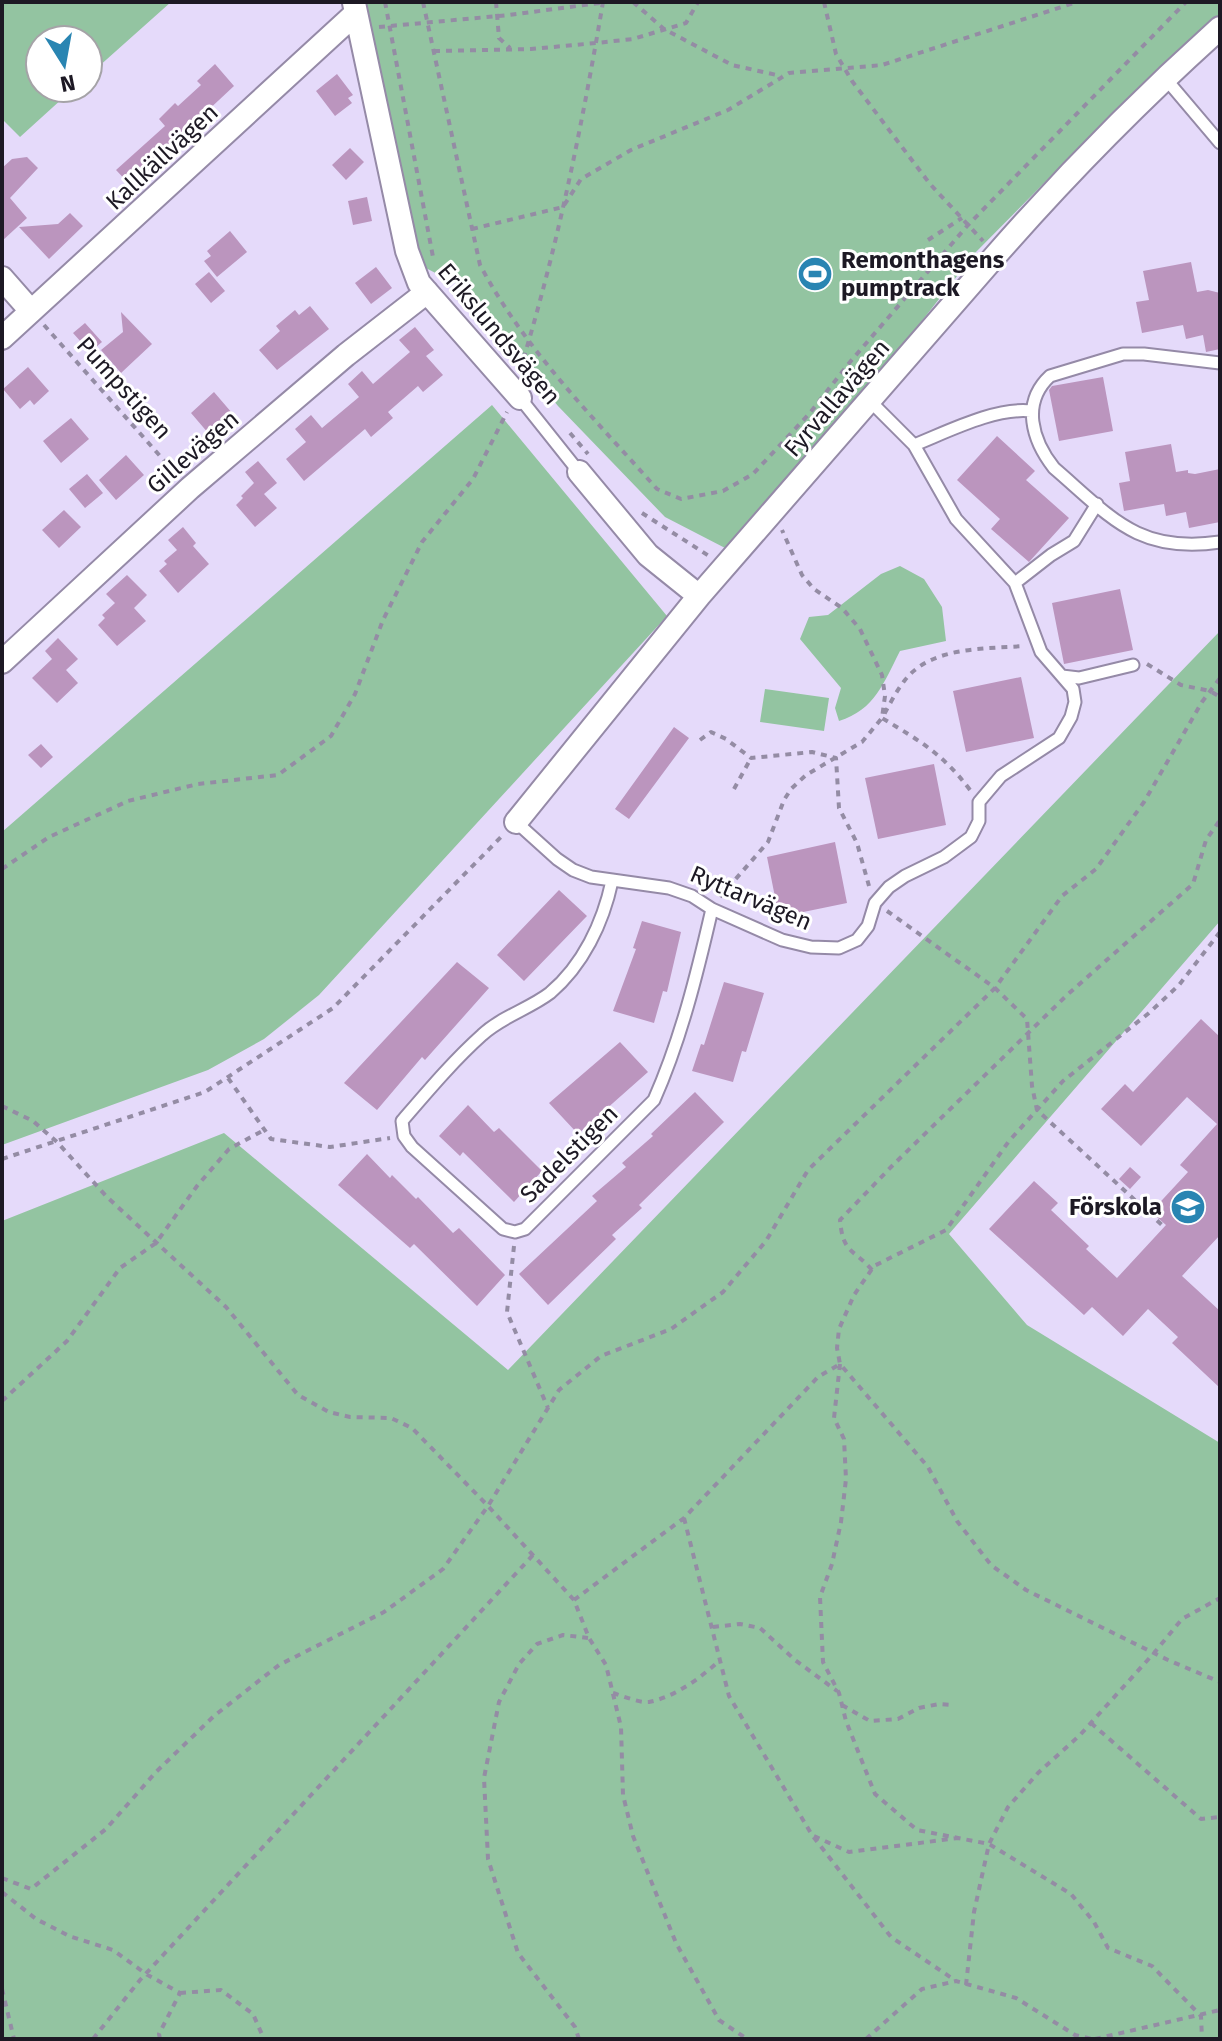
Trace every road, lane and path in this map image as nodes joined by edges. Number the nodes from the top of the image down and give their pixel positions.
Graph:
1 (385, 2) edge
2 (423, 2) edge
3 (496, 2) edge
4 (605, 2) edge
5 (633, 2) edge
6 (698, 2) edge
7 (824, 2) edge
8 (1077, 2) edge
9 (1186, 2) edge
10 (357, 15) edge
11 (495, 16) junction
12 (428, 22) junction
13 (389, 26) junction
14 (1220, 28) edge
15 (664, 29) junction
16 (596, 43) junction
17 (510, 48) junction
18 (434, 51) junction
19 (843, 66) junction
20 (783, 76) junction
21 (1165, 77) junction
22 (1220, 143) edge
23 (563, 207) junction
24 (962, 218) junction
25 (968, 225) junction
26 (472, 229) junction
27 (928, 240) dead end
28 (996, 255) junction
29 (434, 266) dead end
30 (2, 278) edge
31 (427, 292) junction
32 (31, 311) junction
33 (2, 338) edge
34 (528, 343) junction
35 (1220, 363) edge
36 (512, 366) dead end
37 (518, 389) junction
38 (869, 400) junction
39 (1031, 411) junction
40 (568, 431) dead end
41 (914, 445) junction
42 (588, 468) junction
43 (190, 488) junction
44 (1097, 504) junction
45 (636, 509) dead end
46 (779, 527) dead end
47 (1220, 542) edge
48 (726, 567) junction
49 (1015, 583) junction
50 (699, 596) junction
51 (1038, 645) junction
52 (2, 662) edge
53 (1133, 665) joint
54 (1062, 676) junction
55 (1220, 678) edge
56 (1210, 691) junction
57 (1220, 697) edge
58 (882, 718) junction
59 (700, 740) dead end
60 (751, 758) junction
61 (836, 758) junction
62 (734, 789) dead end
63 (979, 802) junction
64 (1220, 820) edge
65 (516, 822) junction
66 (2, 869) edge
67 (612, 881) junction
68 (875, 903) junction
69 (712, 909) junction
70 (1220, 932) edge
71 (995, 988) junction
72 (1028, 1034) junction
73 (228, 1077) junction
74 (2, 1106) edge
75 (1037, 1110) junction
76 (264, 1130) junction
77 (404, 1136) junction
78 (57, 1142) junction
79 (2, 1159) edge
80 (1162, 1225) dead end
81 (515, 1232) junction
82 (156, 1243) junction
83 (872, 1270) junction
84 (840, 1364) junction
85 (2, 1401) edge
86 (548, 1409) junction
87 (488, 1506) junction
88 (684, 1518) junction
89 (533, 1555) junction
90 (1220, 1598) edge
91 (574, 1600) junction
92 (712, 1627) junction
93 (589, 1638) junction
94 (1154, 1653) junction
95 (720, 1660) junction
96 (1220, 1682) edge
97 (613, 1693) junction
98 (839, 1693) junction
99 (842, 1705) junction
100 (954, 1705) dead end
101 (1091, 1723) junction
102 (1220, 1817) edge
103 (812, 1835) junction
104 (962, 1838) junction
105 (989, 1844) junction
106 (2, 1878) edge
107 (2, 1892) edge
108 (146, 1974) junction
109 (956, 1981) junction
110 (966, 1985) junction
111 (2, 1989) edge
112 (180, 1993) junction
113 (1220, 2010) edge
114 (1201, 2016) junction
115 (14, 2039) edge
116 (93, 2039) edge
117 (160, 2039) edge
118 (264, 2039) edge
119 (579, 2039) edge
120 (747, 2039) edge
121 (866, 2039) edge
122 (1093, 2039) edge
123 (1202, 2039) edge

1 - 13 path
2 - 12 path
3 - 11 path
4 - 11 path
4 - 16 path
5 - 15 path
6 - 15 path
7 - 19 path
8 - 19 path
9 - 25 path
10 - 13 path
10 - 31 street, Erikslundsvägen
10 - 32 street, Kallkällvägen
11 - 12 path
11 - 17 path
12 - 13 path
12 - 18 path
13 - 29 path
14 - 21 street, Fyrvallavägen
15 - 16 path
15 - 20 path
16 - 17 path
16 - 23 path
17 - 18 path
18 - 26 path
19 - 20 path
19 - 24 path
20 - 23 path
21 - 22 lane
21 - 28 street, Fyrvallavägen
23 - 26 path
23 - 34 path
24 - 25 path
24 - 27 path
25 - 28 path
25 - 34 path
26 - 34 path
28 - 38 street, Fyrvallavägen
30 - 32 street
31 - 37 street, Erikslundsvägen
31 - 43 street, Gillevägen
32 - 33 street, Kallkällvägen
32 - 43 path, Pumpstigen
34 - 37 path
35 - 39 lane
36 - 37 path
37 - 42 lane, Erikslundsvägen
37 - 66 path
38 - 41 lane, Ryttarvägen
38 - 48 street, Fyrvallavägen
39 - 41 lane
39 - 44 lane
40 - 42 path
41 - 49 lane, Ryttarvägen
42 - 50 street, Erikslundsvägen
43 - 52 street, Gillevägen
44 - 47 lane
44 - 49 lane
45 - 48 path
46 - 58 path
48 - 50 street, Fyrvallavägen
49 - 51 lane, Ryttarvägen
50 - 65 street, Fyrvallavägen
51 - 54 lane, Ryttarvägen
51 - 58 path
53 - 54 lane
53 - 56 path
54 - 63 lane, Ryttarvägen
55 - 56 path
56 - 57 path
56 - 71 path
58 - 61 path
58 - 63 path
59 - 60 path
60 - 61 path
60 - 62 path
61 - 68 path
61 - 69 path
63 - 68 lane, Ryttarvägen
64 - 72 path
65 - 67 lane, Ryttarvägen
65 - 73 path
67 - 69 lane, Ryttarvägen
67 - 77 lane
68 - 69 lane, Ryttarvägen
68 - 71 path
69 - 81 lane, Sadelstigen
70 - 75 path
71 - 72 path
71 - 86 path
72 - 75 path
72 - 83 path
73 - 76 path
73 - 78 path
74 - 78 path
75 - 80 path
75 - 83 path
76 - 77 path
76 - 82 path
77 - 81 lane, Sadelstigen
78 - 79 path
78 - 82 path
81 - 86 path
82 - 85 path
82 - 87 path
83 - 84 path
84 - 88 path
84 - 94 path
84 - 98 path
86 - 87 path
87 - 89 path
87 - 106 path
88 - 91 path
88 - 92 path
89 - 91 path
89 - 108 path
90 - 94 path
91 - 93 path
92 - 95 path
92 - 98 path
93 - 97 path
93 - 119 path
94 - 96 path
94 - 101 path
95 - 97 path
95 - 103 path
97 - 120 path
98 - 99 path
99 - 100 path
99 - 104 path
101 - 102 path
101 - 105 path
103 - 104 path
103 - 109 path
104 - 105 path
105 - 110 path
105 - 114 path
107 - 108 path
108 - 112 path
108 - 116 path
109 - 110 path
109 - 121 path
110 - 122 path
111 - 115 path
112 - 117 path
112 - 118 path
113 - 114 path
114 - 122 path
114 - 123 path

